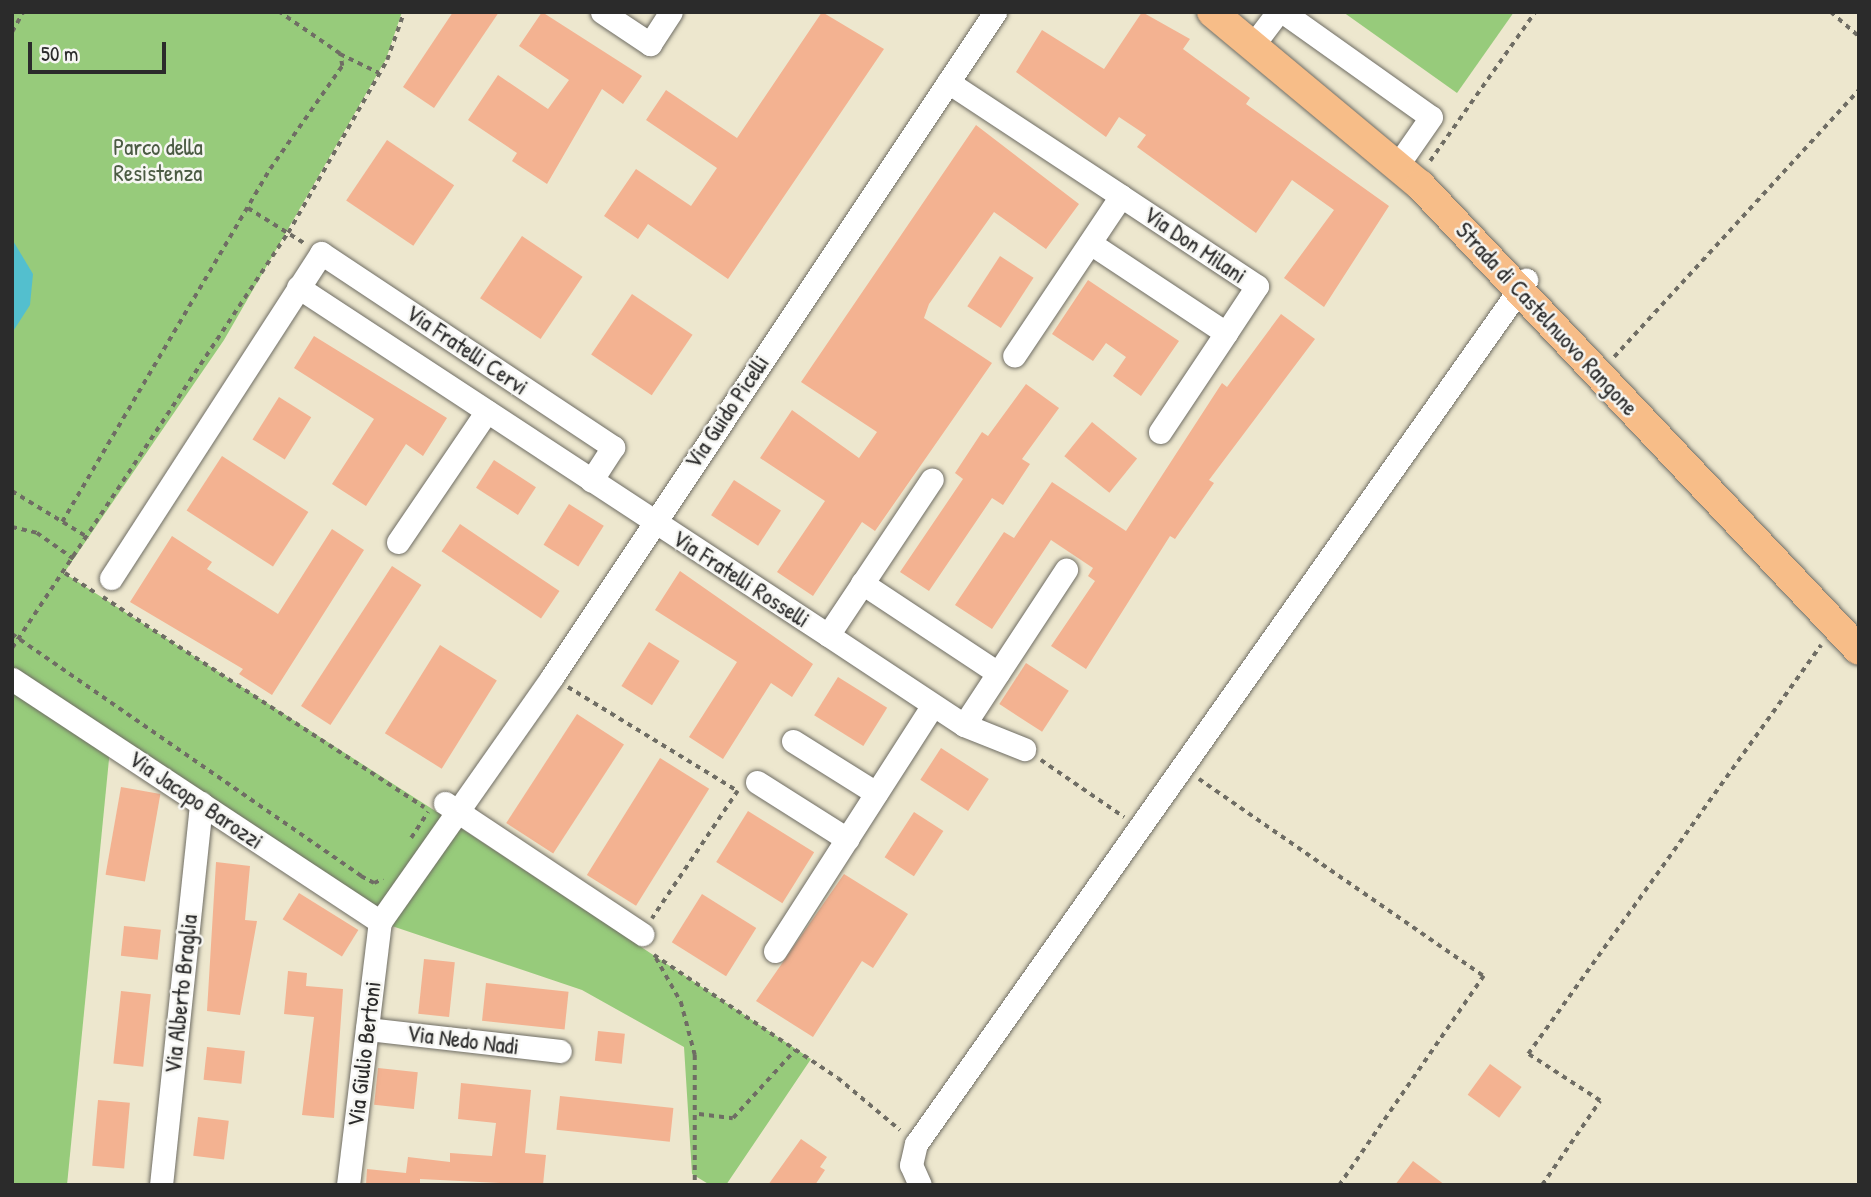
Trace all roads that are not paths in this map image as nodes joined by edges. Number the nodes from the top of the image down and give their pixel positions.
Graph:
1 (602, 12) edge
2 (671, 12) edge
3 (995, 12) edge
4 (1212, 12) edge
5 (1281, 12) edge
6 (1253, 45) junction
7 (948, 82) junction
8 (1412, 166) junction
9 (1121, 196) junction
10 (1090, 243) junction
11 (1521, 285) junction
12 (298, 287) junction
13 (1226, 333) junction
14 (1014, 356) dead end
15 (487, 411) junction
16 (1160, 432) dead end
17 (932, 478) dead end
18 (591, 481) junction
19 (653, 522) junction
20 (398, 542) dead end
21 (1066, 570) dead end
22 (111, 578) dead end
23 (862, 583) junction
24 (828, 635) junction
25 (1859, 650) edge
26 (998, 673) junction
27 (12, 679) edge
28 (933, 705) junction
29 (964, 725) junction
30 (793, 741) dead end
31 (1024, 749) road end
32 (757, 782) dead end
33 (205, 793) junction
34 (876, 793) junction
35 (452, 808) junction
36 (847, 839) junction
37 (380, 922) junction
38 (642, 934) road end
39 (775, 951) dead end
40 (367, 1028) junction
41 (560, 1051) dead end
42 (161, 1185) edge
43 (348, 1185) edge
44 (920, 1185) edge

1 - 2 street
3 - 7 street, Via Guido Picelli
4 - 6 main road, Strada di Castelnuovo Rangone
5 - 6 street
5 - 8 street
6 - 8 main road, Strada di Castelnuovo Rangone
7 - 9 street
7 - 19 street, Via Guido Picelli
8 - 11 main road, Strada di Castelnuovo Rangone
9 - 10 street
9 - 13 street, Via Don Milani
10 - 13 street
10 - 14 street
11 - 25 main road, Strada di Castelnuovo Rangone
11 - 44 street
12 - 15 street, Via Fratelli Cervi
12 - 18 street, Via Fratelli Cervi
12 - 22 street, Via Fratelli Cervi
13 - 16 street
15 - 18 street, Via Fratelli Cervi
15 - 20 street, Via Fratelli Cervi
17 - 23 street, Via Fratelli Rosselli
18 - 19 street, Via Fratelli Cervi
19 - 24 street, Via Fratelli Rosselli
19 - 35 street, Via Guido Picelli
21 - 26 street
23 - 24 street, Via Fratelli Rosselli
23 - 26 street
24 - 28 street, Via Fratelli Rosselli
26 - 29 street
27 - 33 street, Via Jacopo Barozzi
28 - 29 street, Via Fratelli Rosselli
28 - 34 street
29 - 31 street, Via Fratelli Rosselli
30 - 34 street
32 - 36 street
33 - 37 street, Via Jacopo Barozzi
33 - 42 street, Via Alberto Braglia
34 - 36 street
35 - 37 street, Via Guido Picelli
35 - 38 street
36 - 39 street
37 - 40 street, Via Giulio Bertoni
40 - 41 street, Via Nedo Nadi
40 - 43 street, Via Giulio Bertoni

